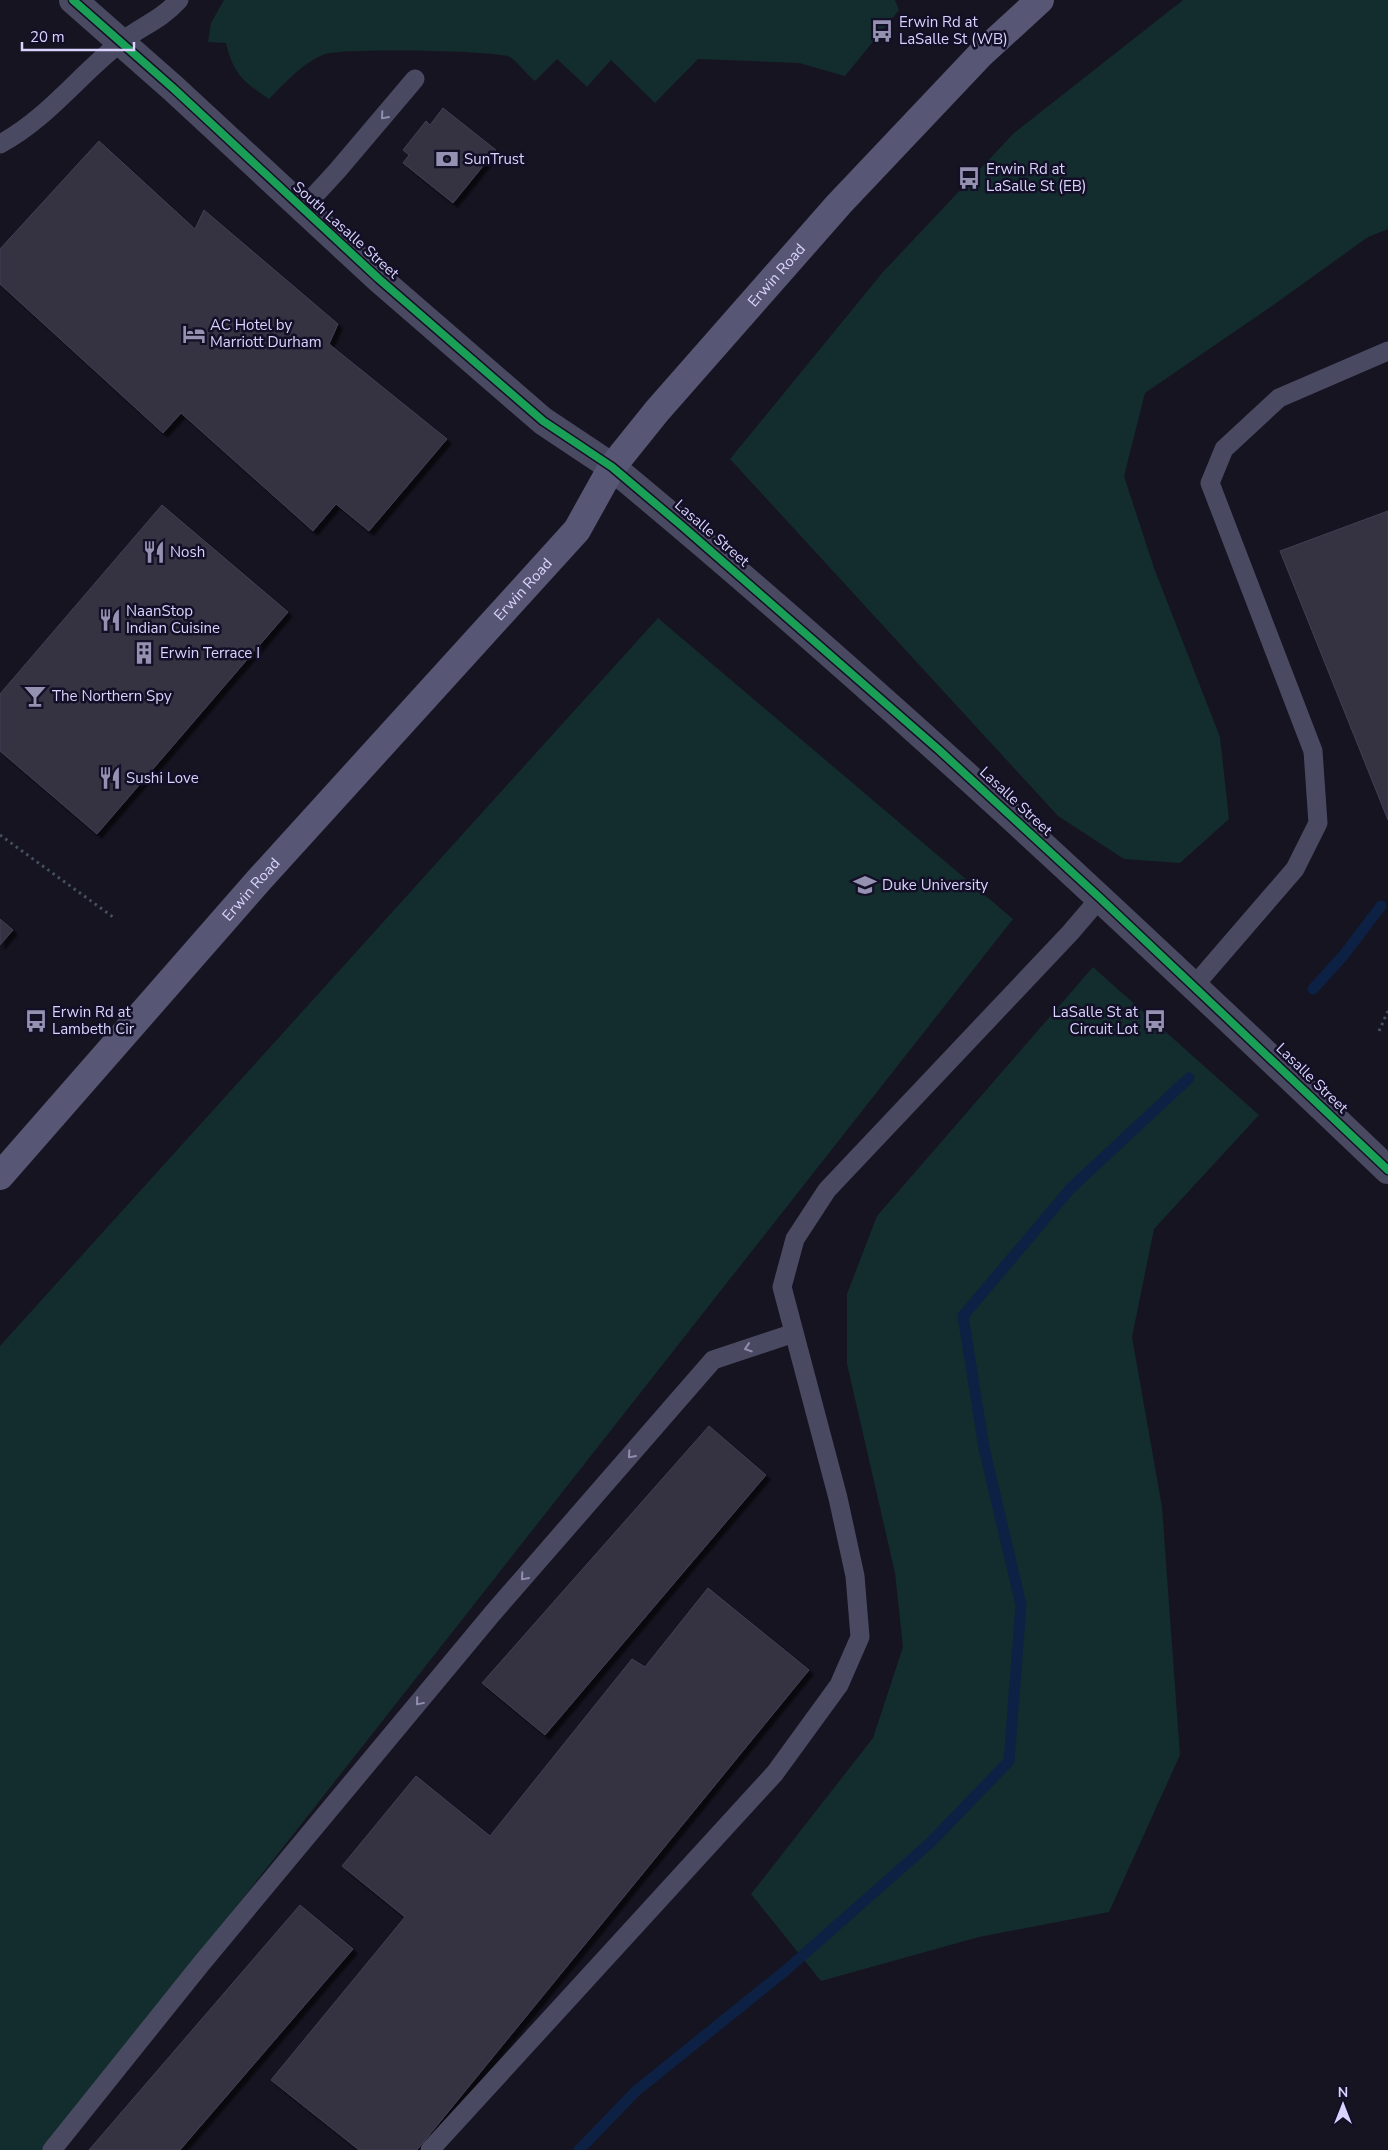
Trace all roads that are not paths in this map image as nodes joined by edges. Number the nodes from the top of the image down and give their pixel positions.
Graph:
1 (73, 0) edge
2 (178, 0) edge
3 (1040, 0) edge
4 (121, 42) junction
5 (416, 80) dead end
6 (0, 144) edge
7 (302, 208) junction
8 (1388, 351) edge
9 (612, 467) junction
10 (1100, 898) junction
11 (1194, 986) junction
12 (1388, 1170) edge
13 (0, 1176) edge
14 (794, 1333) junction
15 (52, 2150) edge
16 (430, 2150) edge

1 - 4 street, South Lasalle Street
2 - 4 lane
3 - 9 main road, Erwin Road
4 - 6 lane
4 - 7 street, South Lasalle Street
5 -> 7 lane
7 - 9 street, South Lasalle Street
8 - 11 lane
9 - 10 street, Lasalle Street
9 - 13 main road, Erwin Road
10 - 11 street, Lasalle Street
10 - 14 lane
11 - 12 street, Lasalle Street
14 -> 15 lane
14 - 16 lane

